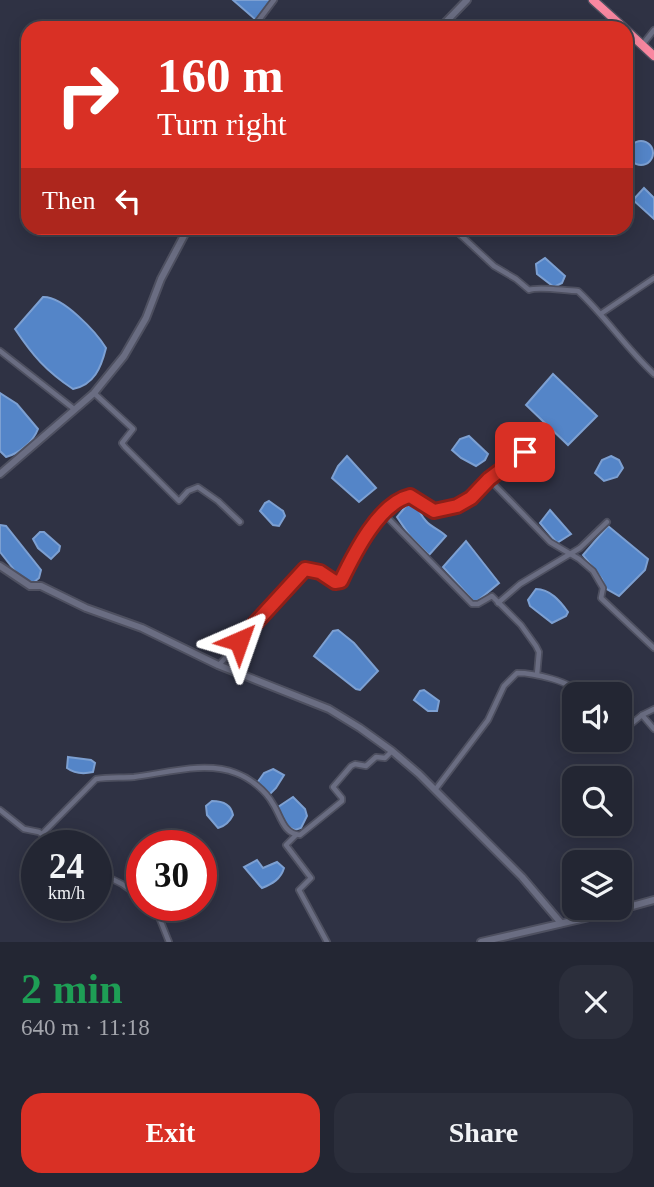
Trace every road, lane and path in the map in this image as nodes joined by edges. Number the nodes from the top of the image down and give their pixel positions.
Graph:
1 (274, 0) edge
2 (467, 0) edge
3 (593, 0) edge
4 (614, 19) edge
5 (258, 21) edge
6 (447, 21) edge
7 (654, 30) edge
8 (633, 37) edge
9 (642, 45) junction
10 (654, 55) edge
11 (184, 235) edge
12 (461, 235) edge
13 (654, 278) edge
14 (602, 313) junction
15 (0, 351) edge
16 (654, 374) edge
17 (94, 393) junction
18 (74, 409) junction
19 (544, 430) dead end
20 (2, 470) edge
21 (489, 479) junction
22 (383, 513) junction
23 (240, 522) dead end
24 (607, 522) dead end
25 (569, 553) junction
26 (0, 566) edge
27 (498, 603) junction
28 (654, 648) edge
29 (218, 665) junction
30 (537, 675) junction
31 (562, 683) edge
32 (654, 709) edge
33 (642, 715) junction
34 (632, 723) edge
35 (654, 729) edge
36 (392, 751) junction
37 (434, 791) junction
38 (0, 810) edge
39 (28, 830) edge
40 (46, 830) edge
41 (296, 835) junction
42 (654, 900) edge
43 (162, 921) edge
44 (561, 923) junction
45 (169, 942) edge
46 (327, 942) edge
47 (481, 942) edge

1 - 5 street
2 - 6 street
3 - 4 highway
7 - 9 street
8 - 9 highway
9 - 10 highway
11 - 17 street
12 - 14 street
13 - 14 street
14 - 16 street
15 - 18 street
17 - 18 street
17 - 23 street
18 - 20 street
19 - 21 street
21 - 22 street
21 - 25 street
22 - 27 street
22 - 29 street
24 - 25 street
25 - 27 street
25 - 28 street
26 - 29 street
27 - 30 street
29 - 36 street
30 - 31 street
30 - 37 street
32 - 33 street
33 - 34 street
33 - 35 street
36 - 37 street
36 - 41 street
37 - 44 street
38 - 39 street
40 - 41 street
41 - 46 street
42 - 44 street
43 - 45 street
44 - 47 street

